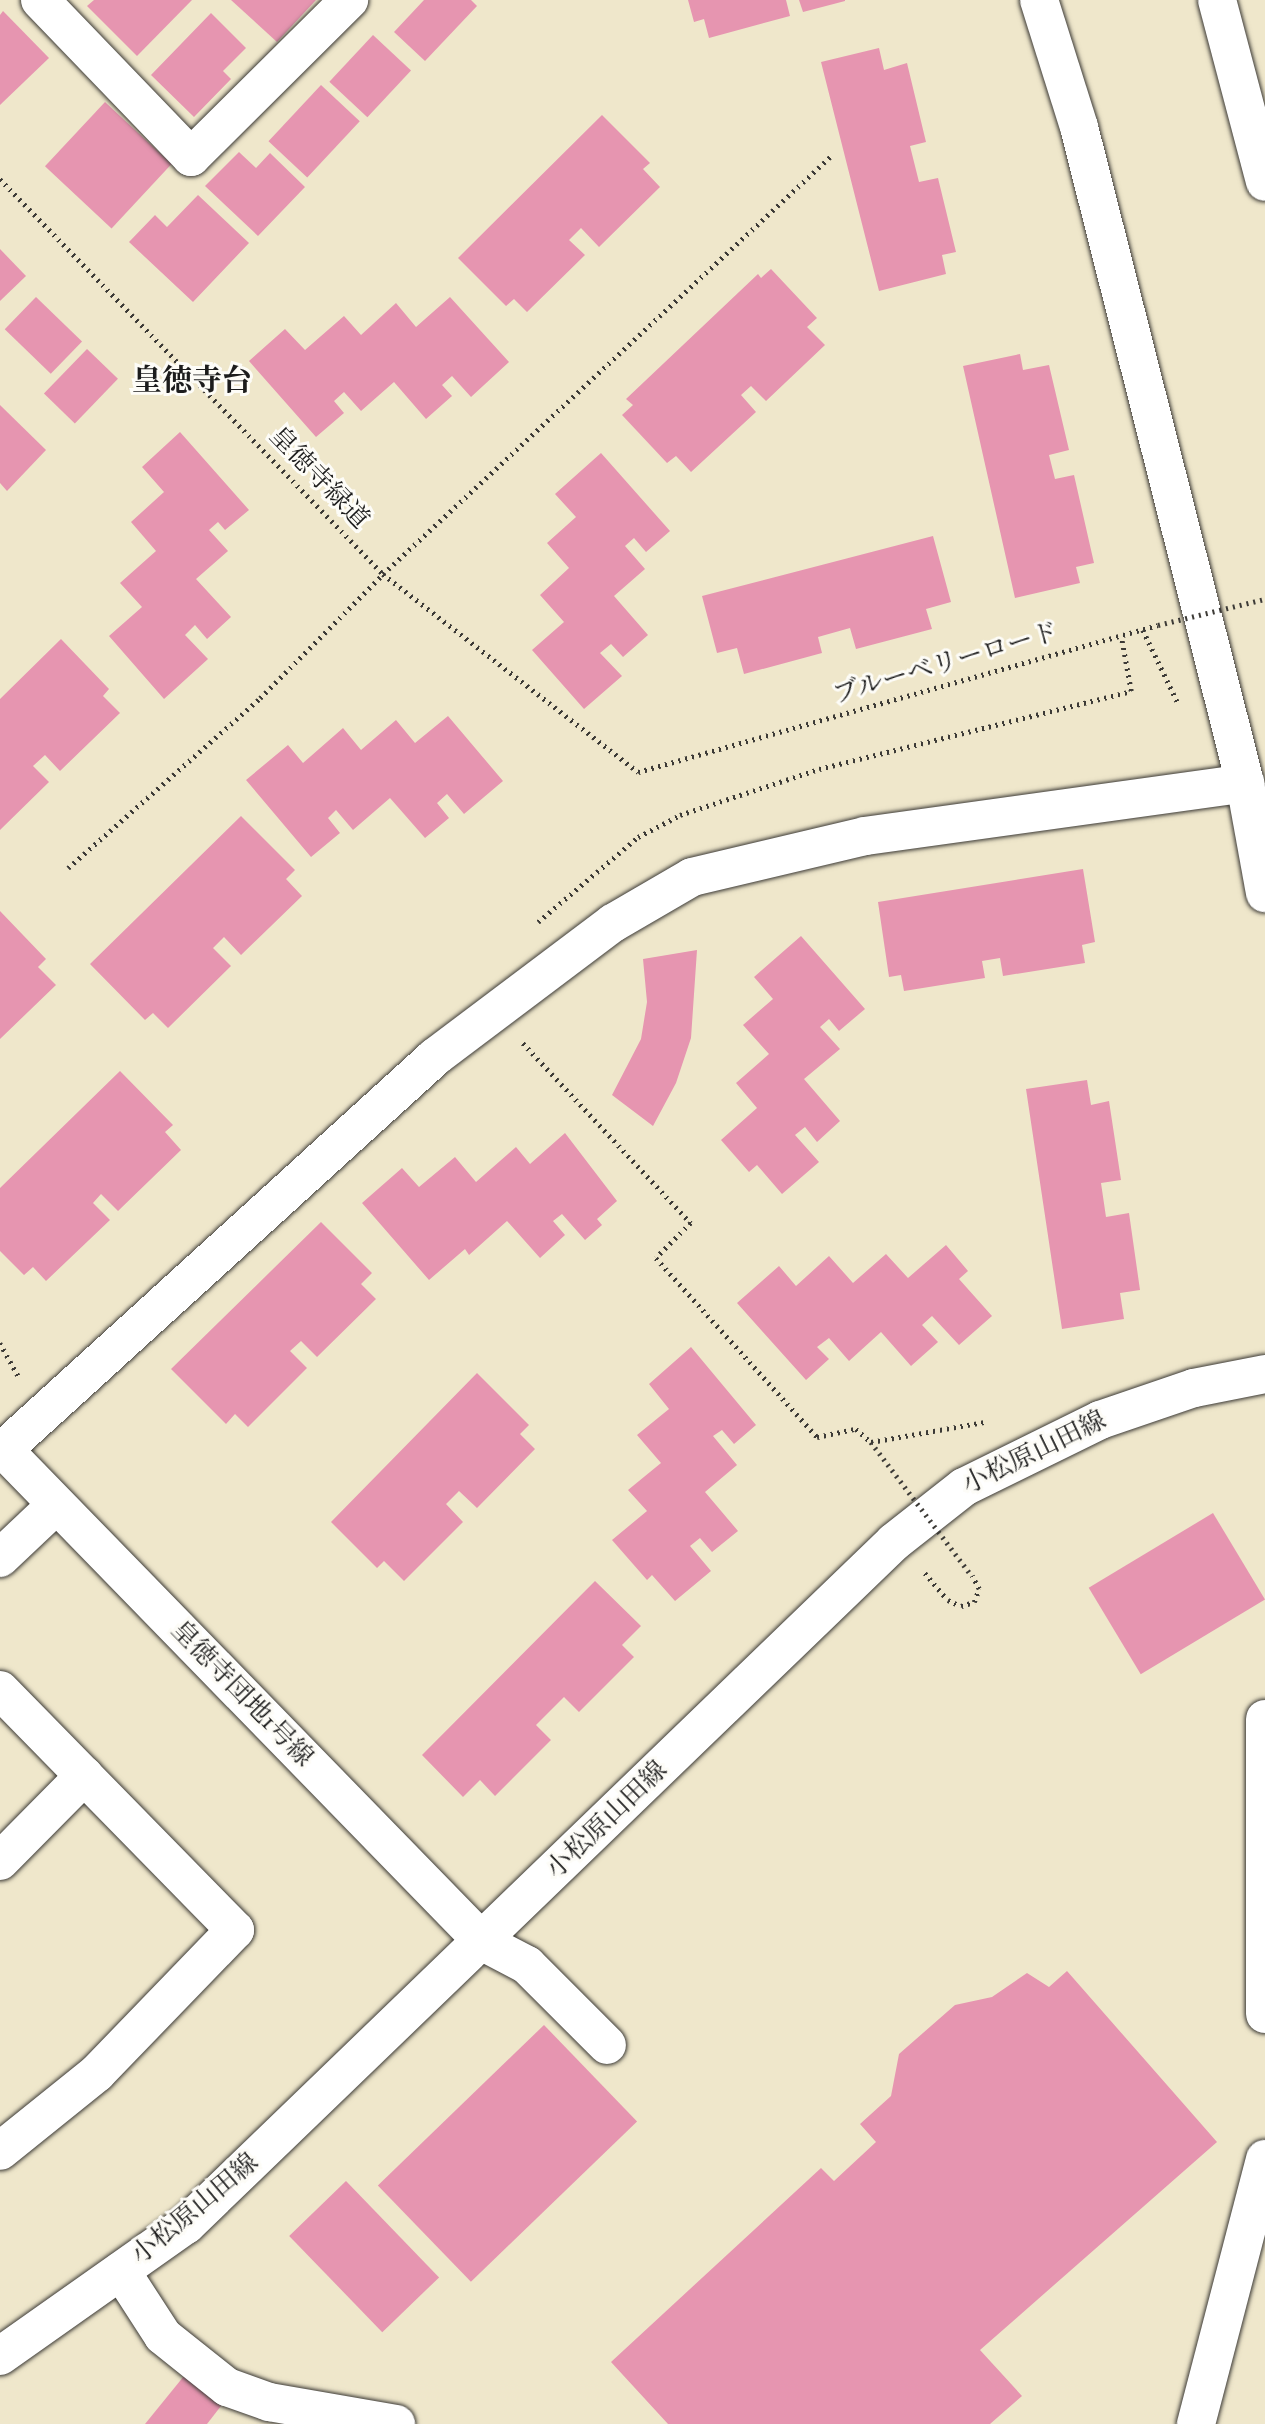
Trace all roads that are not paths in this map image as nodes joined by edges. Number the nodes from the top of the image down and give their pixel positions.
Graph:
1 (40, 0) edge
2 (349, 0) edge
3 (1039, 0) edge
4 (1217, 0) edge
5 (1265, 182) edge
6 (1245, 783) junction
7 (1265, 892) edge
8 (1265, 1374) edge
9 (2, 1448) edge
10 (57, 1505) junction
11 (0, 1558) edge
12 (0, 1690) edge
13 (1265, 1719) edge
14 (84, 1776) junction
15 (0, 1861) edge
16 (482, 1942) junction
17 (1265, 2014) edge
18 (607, 2045) dead end
19 (0, 2151) edge
20 (1265, 2159) edge
21 (121, 2272) junction
22 (0, 2357) edge
23 (396, 2424) edge
24 (1196, 2424) edge

1 - 2 street
3 - 6 street
4 - 5 street
6 - 7 street
6 - 9 street
8 - 16 street, 小松原山田線
9 - 10 street, 皇徳寺団地1号線
10 - 11 street
10 - 16 street, 皇徳寺団地1号線
12 - 14 street
13 - 17 street
14 - 15 street
14 - 19 street
16 - 18 street, 皇徳寺団地1号線
16 - 21 street, 小松原山田線
20 - 24 street
21 - 22 street, 小松原山田線
21 - 23 street

